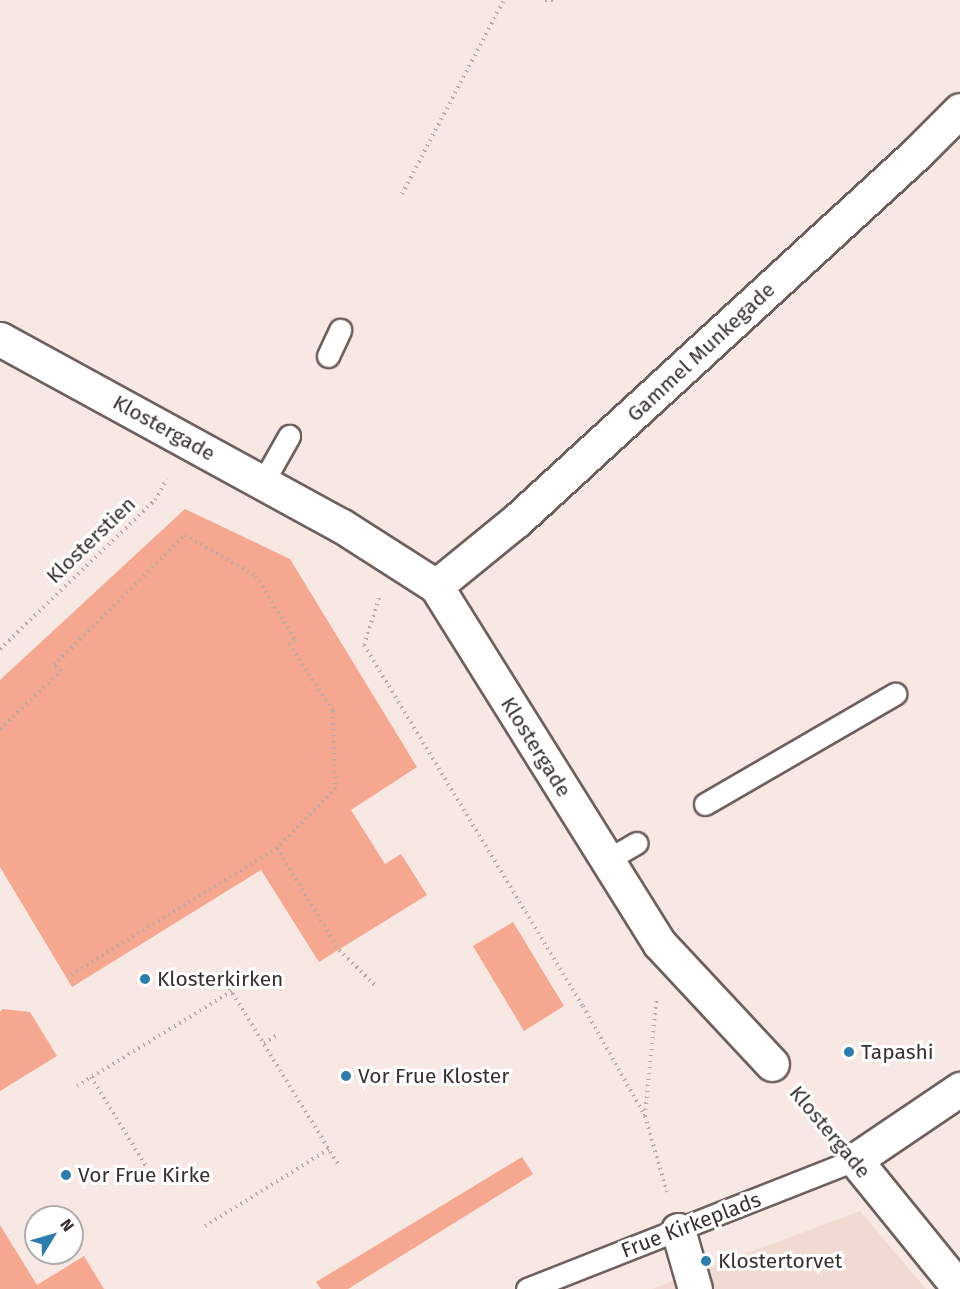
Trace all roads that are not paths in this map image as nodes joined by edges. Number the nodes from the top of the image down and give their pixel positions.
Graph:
1 (960, 110) edge
2 (340, 330) dead end
3 (0, 339) edge
4 (328, 356) dead end
5 (289, 436) dead end
6 (263, 482) junction
7 (436, 586) junction
8 (895, 694) dead end
9 (705, 804) dead end
10 (637, 843) dead end
11 (607, 860) junction
12 (772, 1064) road end
13 (960, 1089) edge
14 (855, 1160) junction
15 (678, 1230) junction
16 (526, 1289) edge
17 (695, 1289) edge
18 (960, 1289) edge

1 - 7 street, Gammel Munkegade
2 - 4 lane
3 - 6 street, Klostergade
5 - 6 lane
6 - 7 street, Klostergade
7 - 11 street, Klostergade
8 - 9 lane
10 - 11 lane
11 - 12 street, Klostergade
13 - 14 street
14 - 15 lane, Frue Kirkeplads
14 - 18 street, Klostergade
15 - 16 lane, Frue Kirkeplads
15 - 17 street

